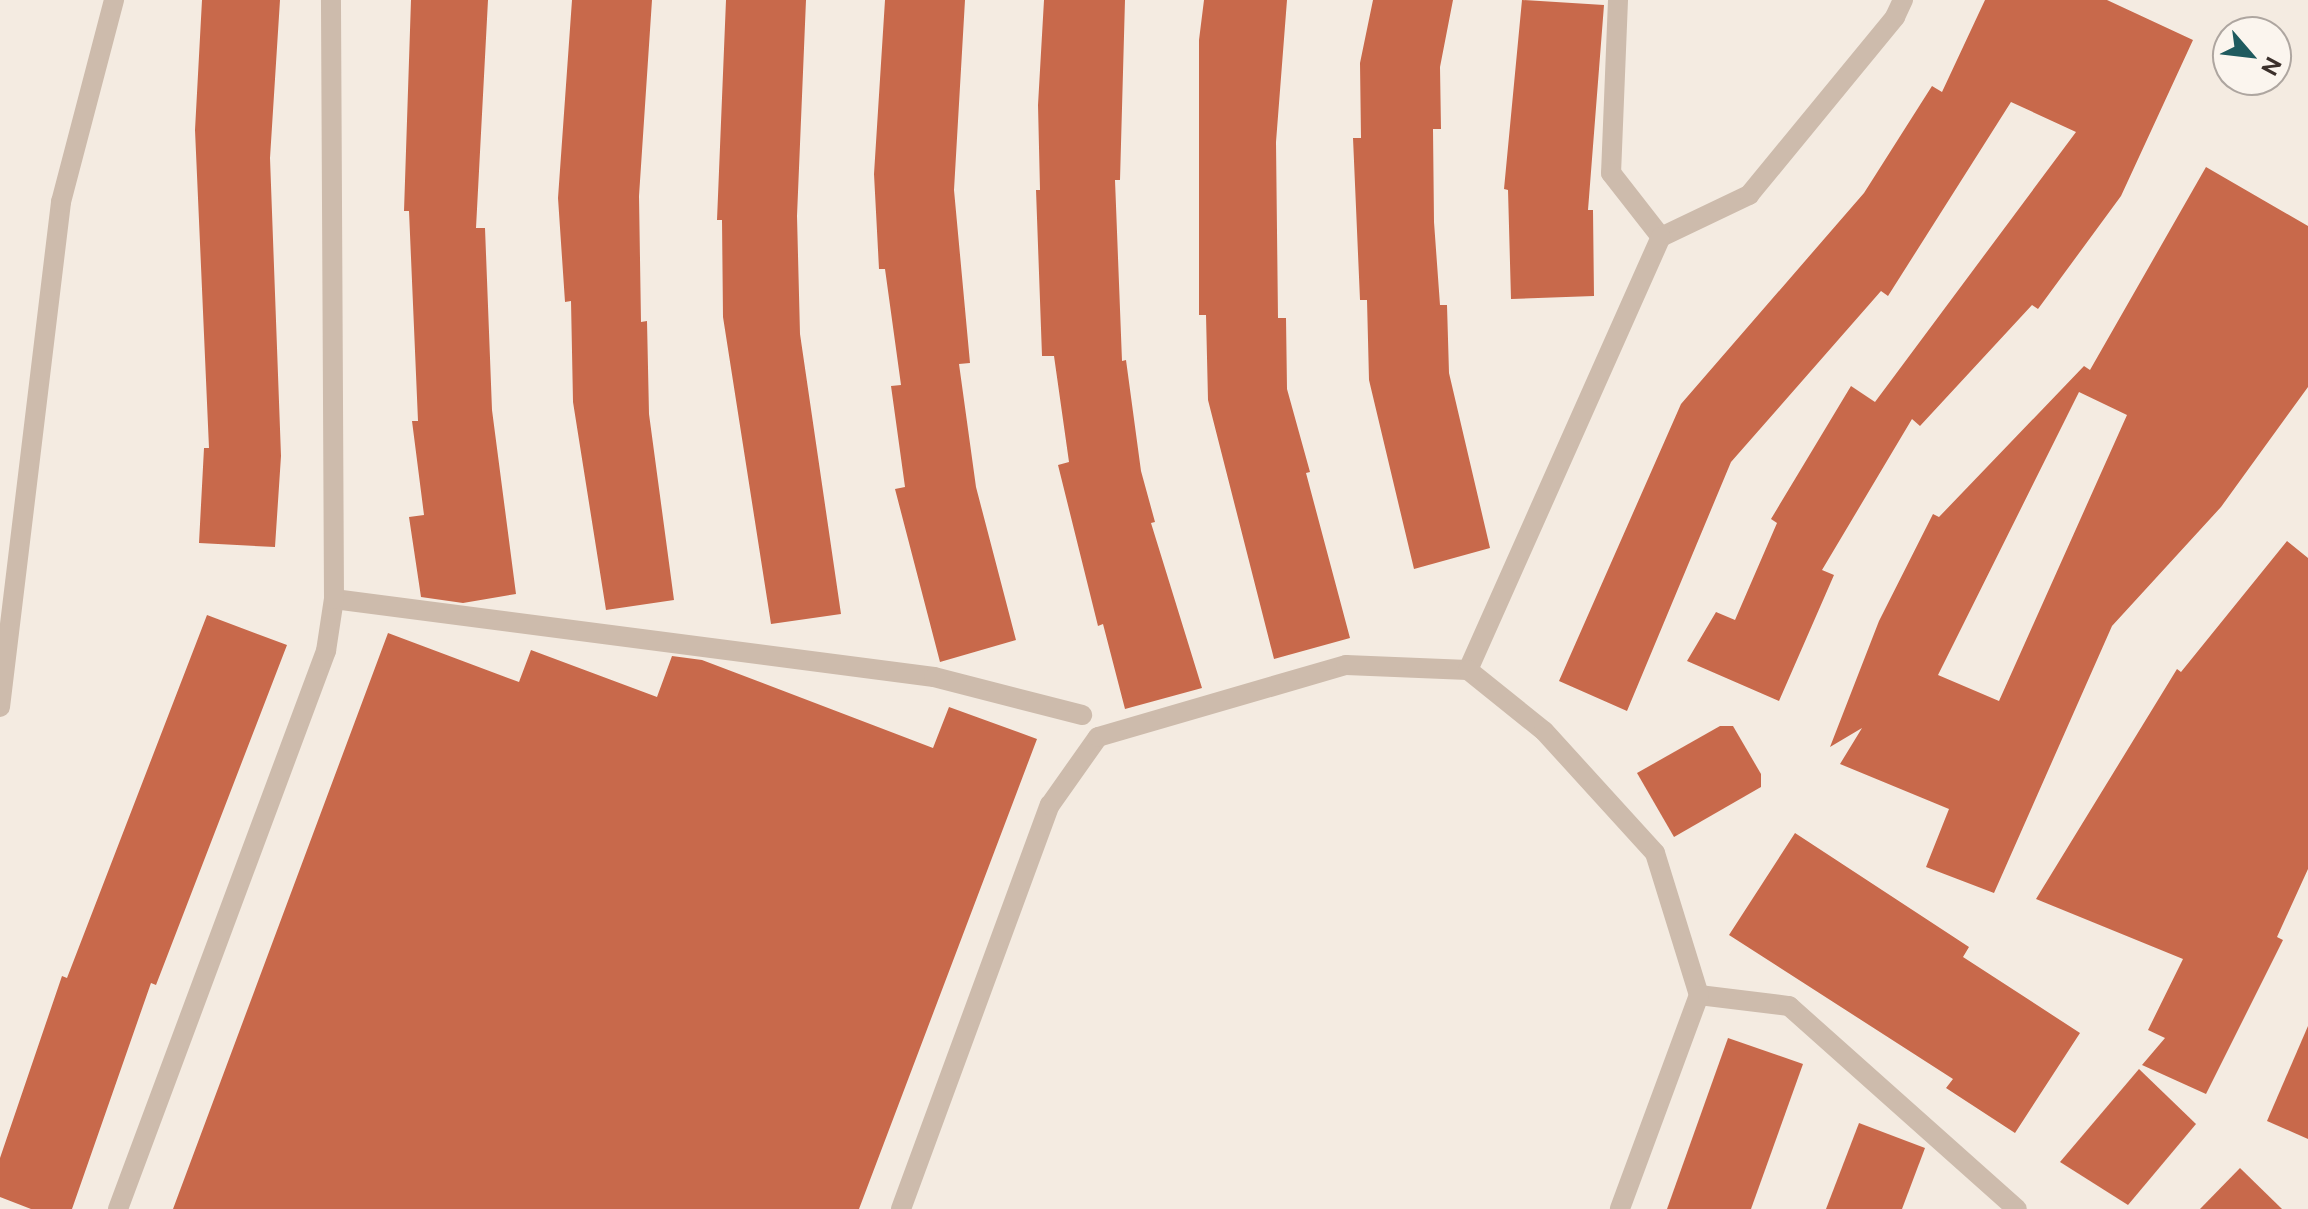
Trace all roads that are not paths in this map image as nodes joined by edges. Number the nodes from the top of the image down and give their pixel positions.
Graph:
1 (114, 0) edge
2 (331, 0) edge
3 (1618, 0) edge
4 (1903, 0) edge
5 (1661, 237) junction
6 (334, 599) junction
7 (1468, 670) junction
8 (0, 707) edge
9 (1082, 715) dead end
10 (1699, 995) junction
11 (118, 1209) edge
12 (901, 1209) edge
13 (1620, 1209) edge
14 (2017, 1209) edge

1 - 8 street
2 - 6 street
3 - 5 street
4 - 5 street
5 - 7 street
6 - 9 street
6 - 11 street
7 - 10 street
7 - 12 street
10 - 13 street
10 - 14 street

